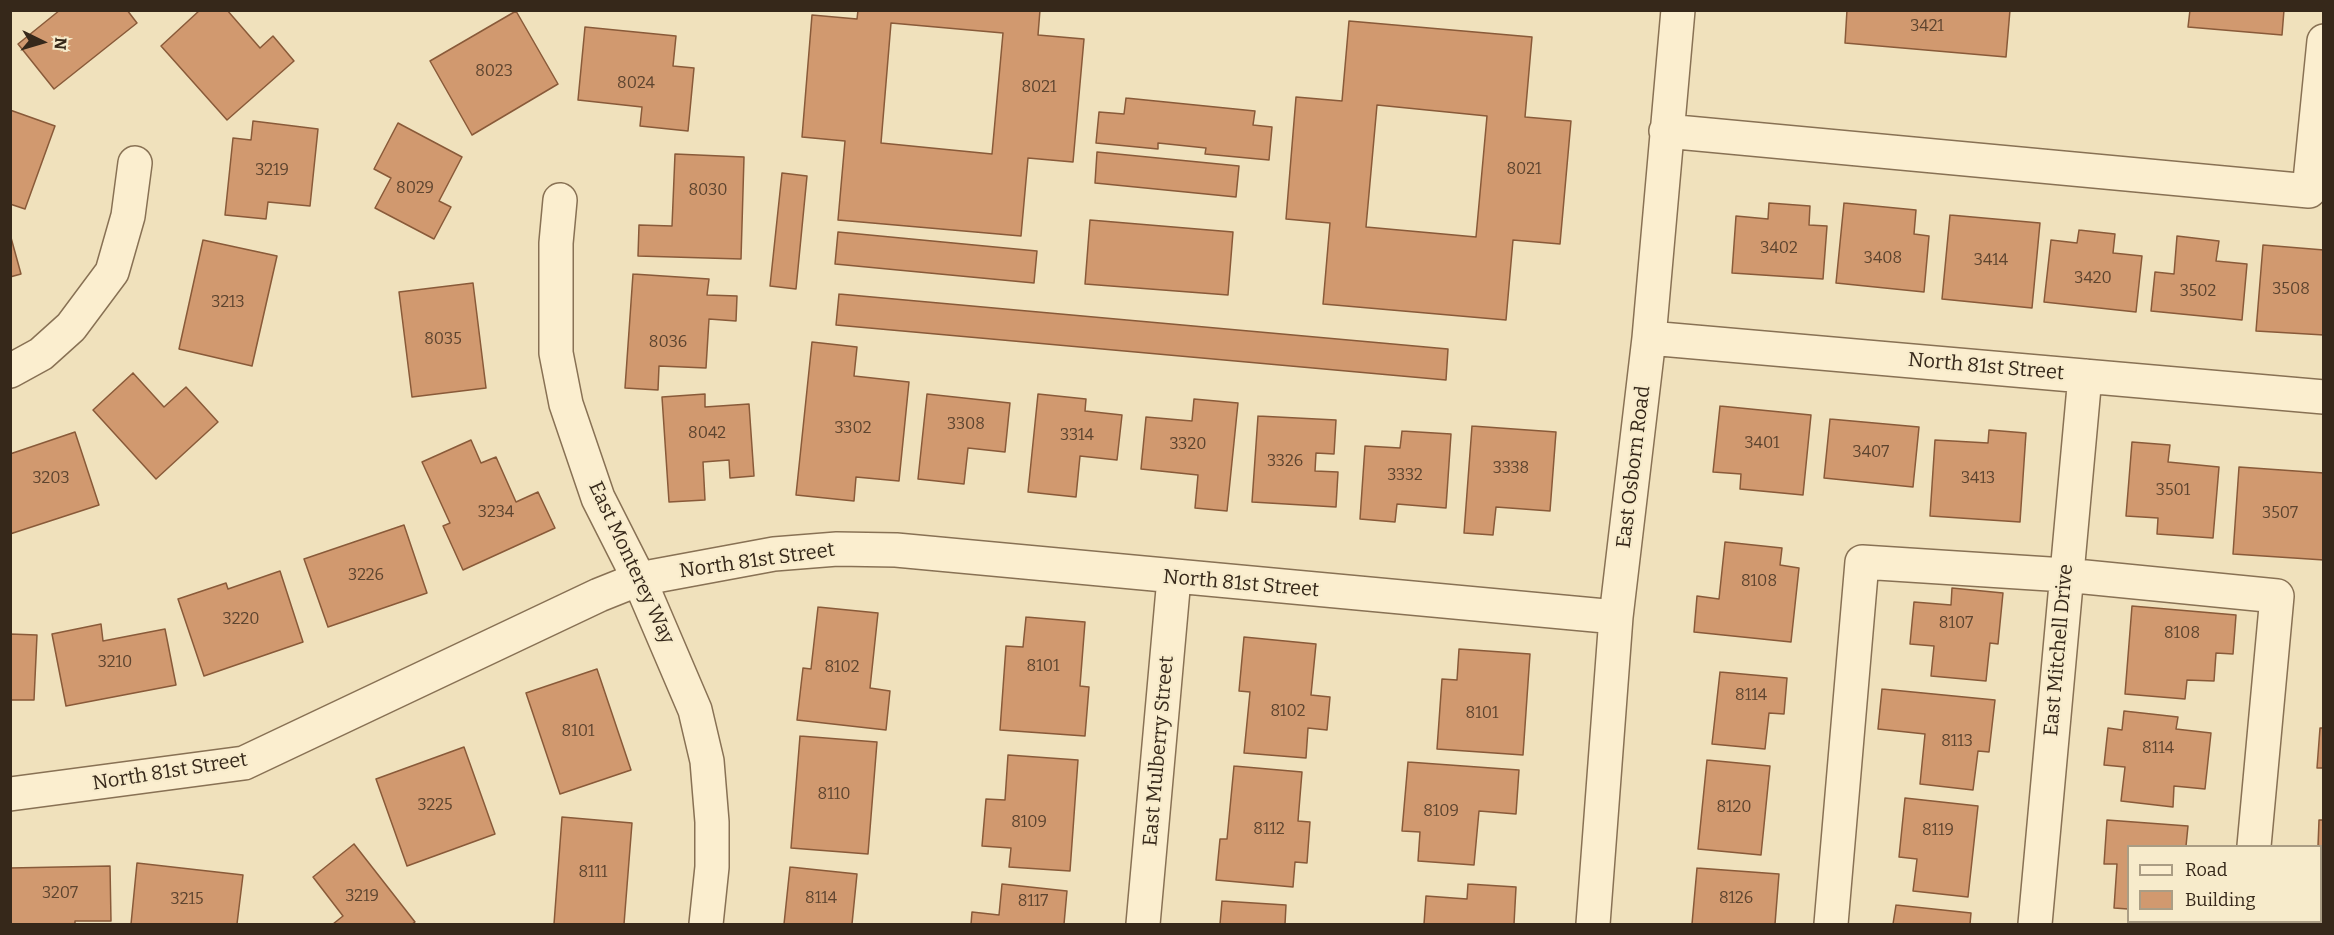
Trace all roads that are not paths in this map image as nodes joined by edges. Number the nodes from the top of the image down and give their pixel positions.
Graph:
1 (1678, 10) edge
2 (2324, 41) edge
3 (1666, 131) junction
4 (135, 163) dead end
5 (560, 200) dead end
6 (1649, 338) junction
7 (10, 371) edge
8 (2085, 376) junction
9 (2324, 397) edge
10 (2065, 575) junction
11 (1174, 578) junction
12 (639, 579) junction
13 (1616, 617) junction
14 (10, 794) edge
15 (2254, 845) edge
16 (706, 924) edge
17 (1143, 924) edge
18 (1593, 924) edge
19 (1831, 924) edge
20 (2035, 924) edge

1 - 3 street, East Osborn Road
2 - 3 street
3 - 6 street, East Osborn Road
4 - 7 street
5 - 12 street, East Monterey Way
6 - 8 street, North 81st Street
6 - 13 street, East Osborn Road
8 - 9 street, North 81st Street
8 - 10 street, East Mitchell Drive
10 - 15 street
10 - 19 street
10 - 20 street, East Mitchell Drive
11 - 12 street, North 81st Street
11 - 13 street, North 81st Street
11 - 17 street, East Mulberry Street
12 - 14 street, North 81st Street
12 - 16 street, East Monterey Way
13 - 18 street, East Osborn Road

